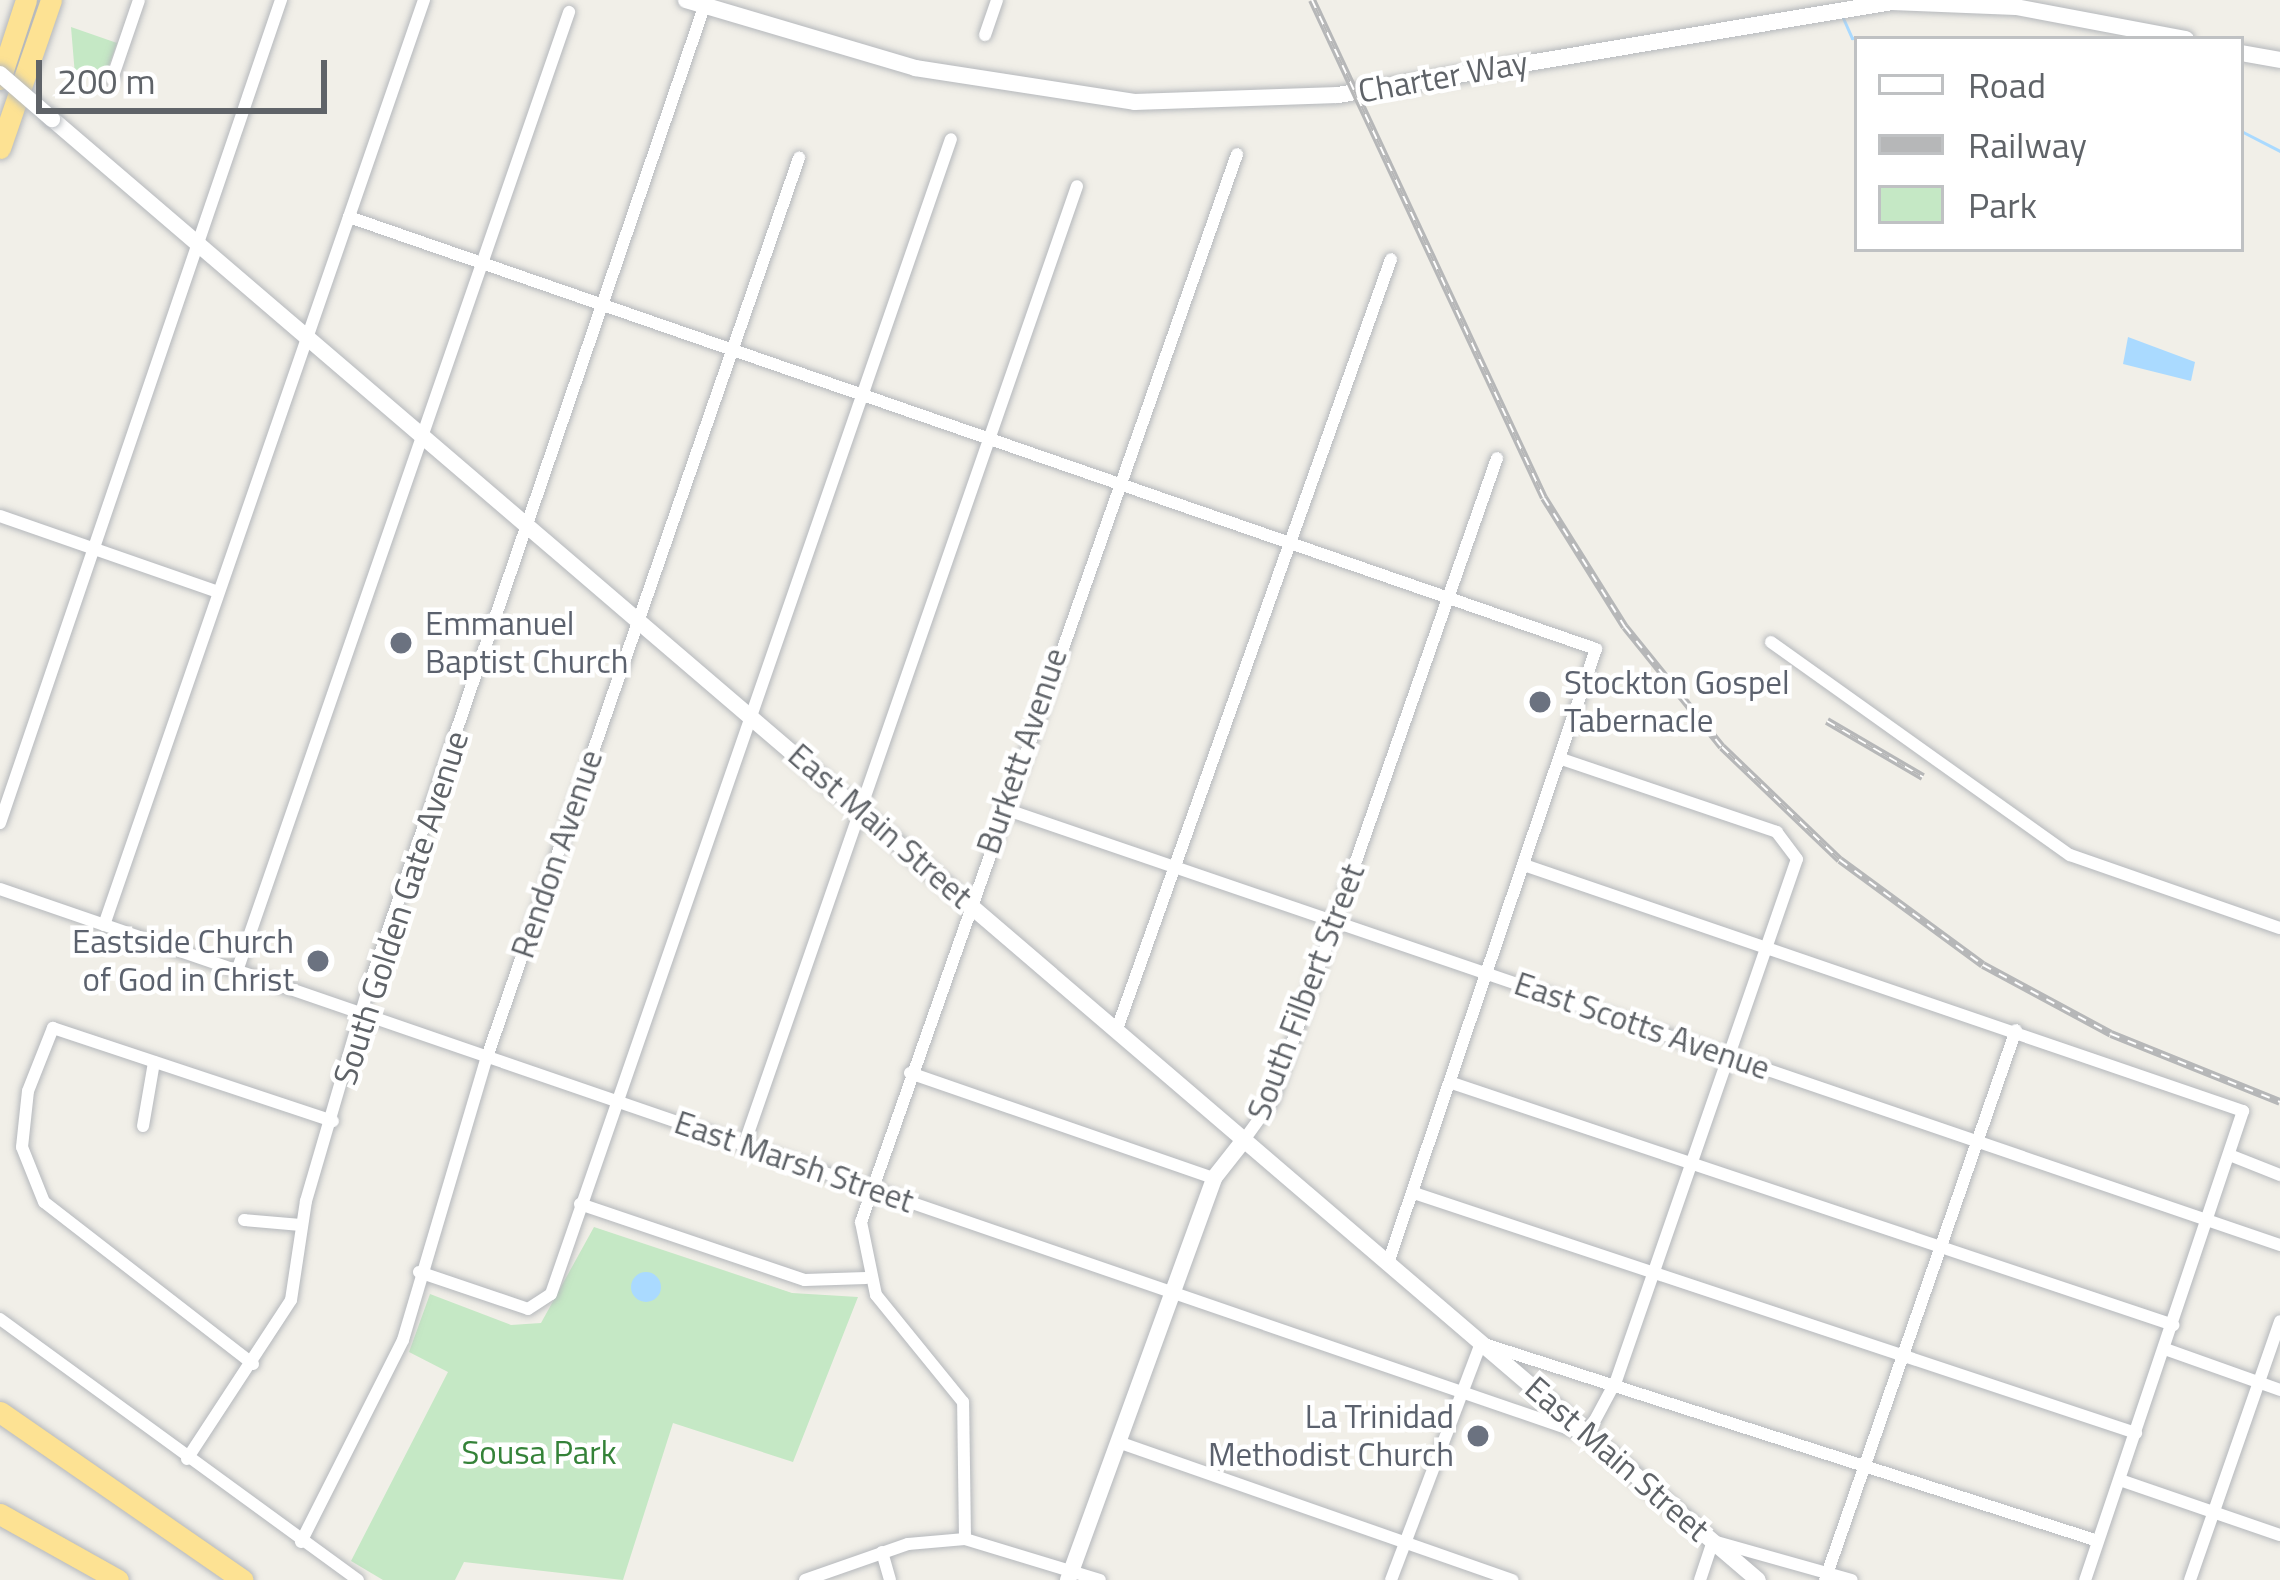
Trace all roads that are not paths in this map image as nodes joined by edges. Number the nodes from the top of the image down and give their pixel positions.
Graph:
1 (26, 0) edge
2 (51, 0) edge
3 (139, 0) edge
4 (281, 0) edge
5 (424, 0) edge
6 (686, 0) edge
7 (997, 0) edge
8 (1892, 2) edge
9 (705, 3) edge
10 (569, 12) dead end
11 (985, 35) dead end
12 (2170, 36) edge
13 (2246, 54) edge
14 (2280, 65) edge
15 (0, 77) edge
16 (112, 79) dead end
17 (951, 139) dead end
18 (0, 148) edge
19 (1237, 154) dead end
20 (799, 158) dead end
21 (1077, 186) dead end
22 (349, 217) junction
23 (198, 241) junction
24 (1390, 259) dead end
25 (482, 263) junction
26 (604, 306) junction
27 (307, 335) junction
28 (732, 351) junction
29 (860, 394) junction
30 (420, 433) junction
31 (987, 438) junction
32 (1497, 458) dead end
33 (1115, 483) junction
34 (0, 517) edge
35 (528, 525) junction
36 (1285, 541) junction
37 (93, 550) junction
38 (218, 592) junction
39 (1449, 598) junction
40 (639, 619) junction
41 (1771, 642) dead end
42 (749, 714) junction
43 (1564, 760) junction
44 (1002, 808) junction
45 (860, 809) junction
46 (0, 823) edge
47 (1527, 866) junction
48 (1172, 867) junction
49 (0, 889) edge
50 (969, 903) junction
51 (1334, 922) junction
52 (104, 925) junction
53 (2280, 928) edge
54 (1767, 946) junction
55 (237, 971) junction
56 (1489, 975) junction
57 (360, 1013) junction
58 (1117, 1029) junction
59 (2016, 1030) junction
60 (1729, 1055) junction
61 (487, 1057) junction
62 (154, 1062) junction
63 (910, 1073) junction
64 (1452, 1083) junction
65 (615, 1101) junction
66 (333, 1121) junction
67 (142, 1126) dead end
68 (1979, 1139) junction
69 (1244, 1140) junction
70 (744, 1145) junction
71 (2232, 1156) junction
72 (1691, 1164) junction
73 (2280, 1175) edge
74 (1214, 1178) junction
75 (870, 1189) junction
76 (1414, 1192) junction
77 (580, 1204) junction
78 (2210, 1219) junction
79 (244, 1220) dead end
80 (301, 1226) junction
81 (2280, 1245) edge
82 (1941, 1247) junction
83 (1388, 1263) junction
84 (418, 1272) junction
85 (1654, 1272) junction
86 (866, 1278) junction
87 (1172, 1292) junction
88 (0, 1319) edge
89 (2280, 1321) edge
90 (2173, 1325) junction
91 (1481, 1343) junction
92 (2165, 1349) junction
93 (1904, 1355) junction
94 (253, 1364) junction
95 (1616, 1381) junction
96 (2259, 1382) junction
97 (1458, 1390) junction
98 (2280, 1390) edge
99 (0, 1397) edge
100 (0, 1412) edge
101 (2136, 1433) junction
102 (1587, 1435) junction
103 (1118, 1442) junction
104 (187, 1459) junction
105 (1865, 1464) junction
106 (2120, 1480) junction
107 (2214, 1512) junction
108 (0, 1514) edge
109 (0, 1528) edge
110 (178, 1534) junction
111 (2280, 1535) edge
112 (965, 1539) junction
113 (1713, 1541) junction
114 (2098, 1541) junction
115 (301, 1542) junction
116 (1404, 1542) junction
117 (882, 1552) junction
118 (1070, 1575) edge
119 (1827, 1576) edge
120 (97, 1580) edge
121 (118, 1580) edge
122 (243, 1580) edge
123 (358, 1580) edge
124 (805, 1580) edge
125 (890, 1580) edge
126 (1100, 1580) edge
127 (1391, 1580) edge
128 (1513, 1580) edge
129 (1700, 1580) edge
130 (1758, 1580) edge
131 (1852, 1580) edge
132 (2085, 1580) edge
133 (2190, 1580) edge

1 - 15 highway
2 - 18 highway
3 - 16 street
4 - 23 street
5 - 22 street
6 - 9 main road, Charter Way
7 - 11 street
8 - 9 main road, Charter Way
8 - 12 main road, Charter Way
9 - 26 street, South Golden Gate Avenue
10 - 25 street
13 - 14 main road
15 - 23 main road, East Main Street, bridge
17 - 29 street
19 - 33 street, Burkett Avenue
20 - 28 street, Rendon Avenue
21 - 31 street
22 - 25 street
22 - 27 street
23 - 27 main road, East Main Street
23 - 37 street
24 - 36 street
25 - 26 street
25 - 30 street
26 - 28 street
26 - 35 street, South Golden Gate Avenue
27 - 30 main road, East Main Street
27 - 38 street
28 - 29 street
28 - 40 street, Rendon Avenue
29 - 31 street
29 - 42 street
30 - 35 main road, East Main Street
30 - 55 street
31 - 33 street
31 - 45 street
32 - 39 street, South Filbert Street
33 - 36 street
33 - 44 street, Burkett Avenue
34 - 37 street
35 - 40 main road, East Main Street
35 - 57 street, South Golden Gate Avenue
36 - 39 street
36 - 48 street
37 - 38 street
37 - 46 street
38 - 52 street
39 - 43 street
39 - 51 street, South Filbert Street
40 - 42 main road, East Main Street
40 - 61 street, Rendon Avenue
41 - 53 street
42 - 45 main road, East Main Street
42 - 65 street
43 - 47 street
43 - 54 street
44 - 48 street, East Scotts Avenue
44 - 50 street, Burkett Avenue
45 - 50 main road, East Main Street
45 - 70 street
47 - 54 street
47 - 56 street
48 - 51 street, East Scotts Avenue
48 - 58 street
49 - 52 street, East Marsh Street
50 - 58 main road, East Main Street
50 - 63 street, Burkett Avenue
51 - 56 street, East Scotts Avenue
51 - 69 street, South Filbert Street
52 - 55 street, East Marsh Street
54 - 59 street
54 - 60 street
55 - 57 street, East Marsh Street
56 - 60 street, East Scotts Avenue
56 - 64 street
57 - 61 street, East Marsh Street
57 - 66 street, South Golden Gate Avenue
58 - 69 main road, East Main Street
59 - 68 street
59 - 71 street
60 - 68 street, East Scotts Avenue
60 - 72 street
61 - 65 street, East Marsh Street
61 - 84 street, Rendon Avenue
62 - 66 street
62 - 67 street
62 - 94 street
63 - 74 street
63 - 75 street, Burkett Avenue
64 - 72 street
64 - 76 street
65 - 70 street, East Marsh Street
65 - 77 street
66 - 80 street, South Golden Gate Avenue
68 - 78 street, East Scotts Avenue
68 - 82 street
69 - 74 main road, South Filbert Street
69 - 83 main road, East Main Street
70 - 75 street, East Marsh Street
71 - 73 street
71 - 78 street
72 - 82 street
72 - 85 street
74 - 87 main road, South Filbert Street
75 - 86 street, Burkett Avenue
75 - 87 street, East Marsh Street
76 - 83 street
76 - 85 street
77 - 84 street
77 - 86 street
78 - 81 street, East Scotts Avenue
78 - 90 street
79 - 80 street
80 - 94 street, South Golden Gate Avenue
82 - 90 street
82 - 93 street
83 - 91 main road, East Main Street
84 - 115 street, Rendon Avenue
85 - 93 street
85 - 95 street
86 - 112 street
87 - 97 street, East Marsh Street
87 - 103 main road, South Filbert Street
88 - 104 street
89 - 96 street
90 - 92 street
91 - 95 street
91 - 97 street
91 - 102 main road, East Main Street
92 - 96 street
92 - 101 street
93 - 101 street
93 - 105 street
94 - 104 street, South Golden Gate Avenue
95 - 102 street
95 - 105 street
96 - 98 street
96 - 107 street
97 - 102 street, East Marsh Street
97 - 116 street
99 - 110 highway
100 - 110 highway
101 - 106 street
102 - 113 main road, East Main Street
103 - 116 street
103 - 118 main road, South Filbert Street
104 - 115 street
105 - 114 street
105 - 119 street
106 - 107 street
106 - 114 street
107 - 111 street
107 - 133 street
108 - 121 highway
109 - 120 highway
110 - 122 highway
112 - 117 street
112 - 118 street
113 - 119 street
113 - 129 street
113 - 130 main road, East Main Street
114 - 132 street
115 - 123 street
116 - 127 street
116 - 128 street
117 - 124 street
117 - 125 street
118 - 126 street
119 - 131 street

